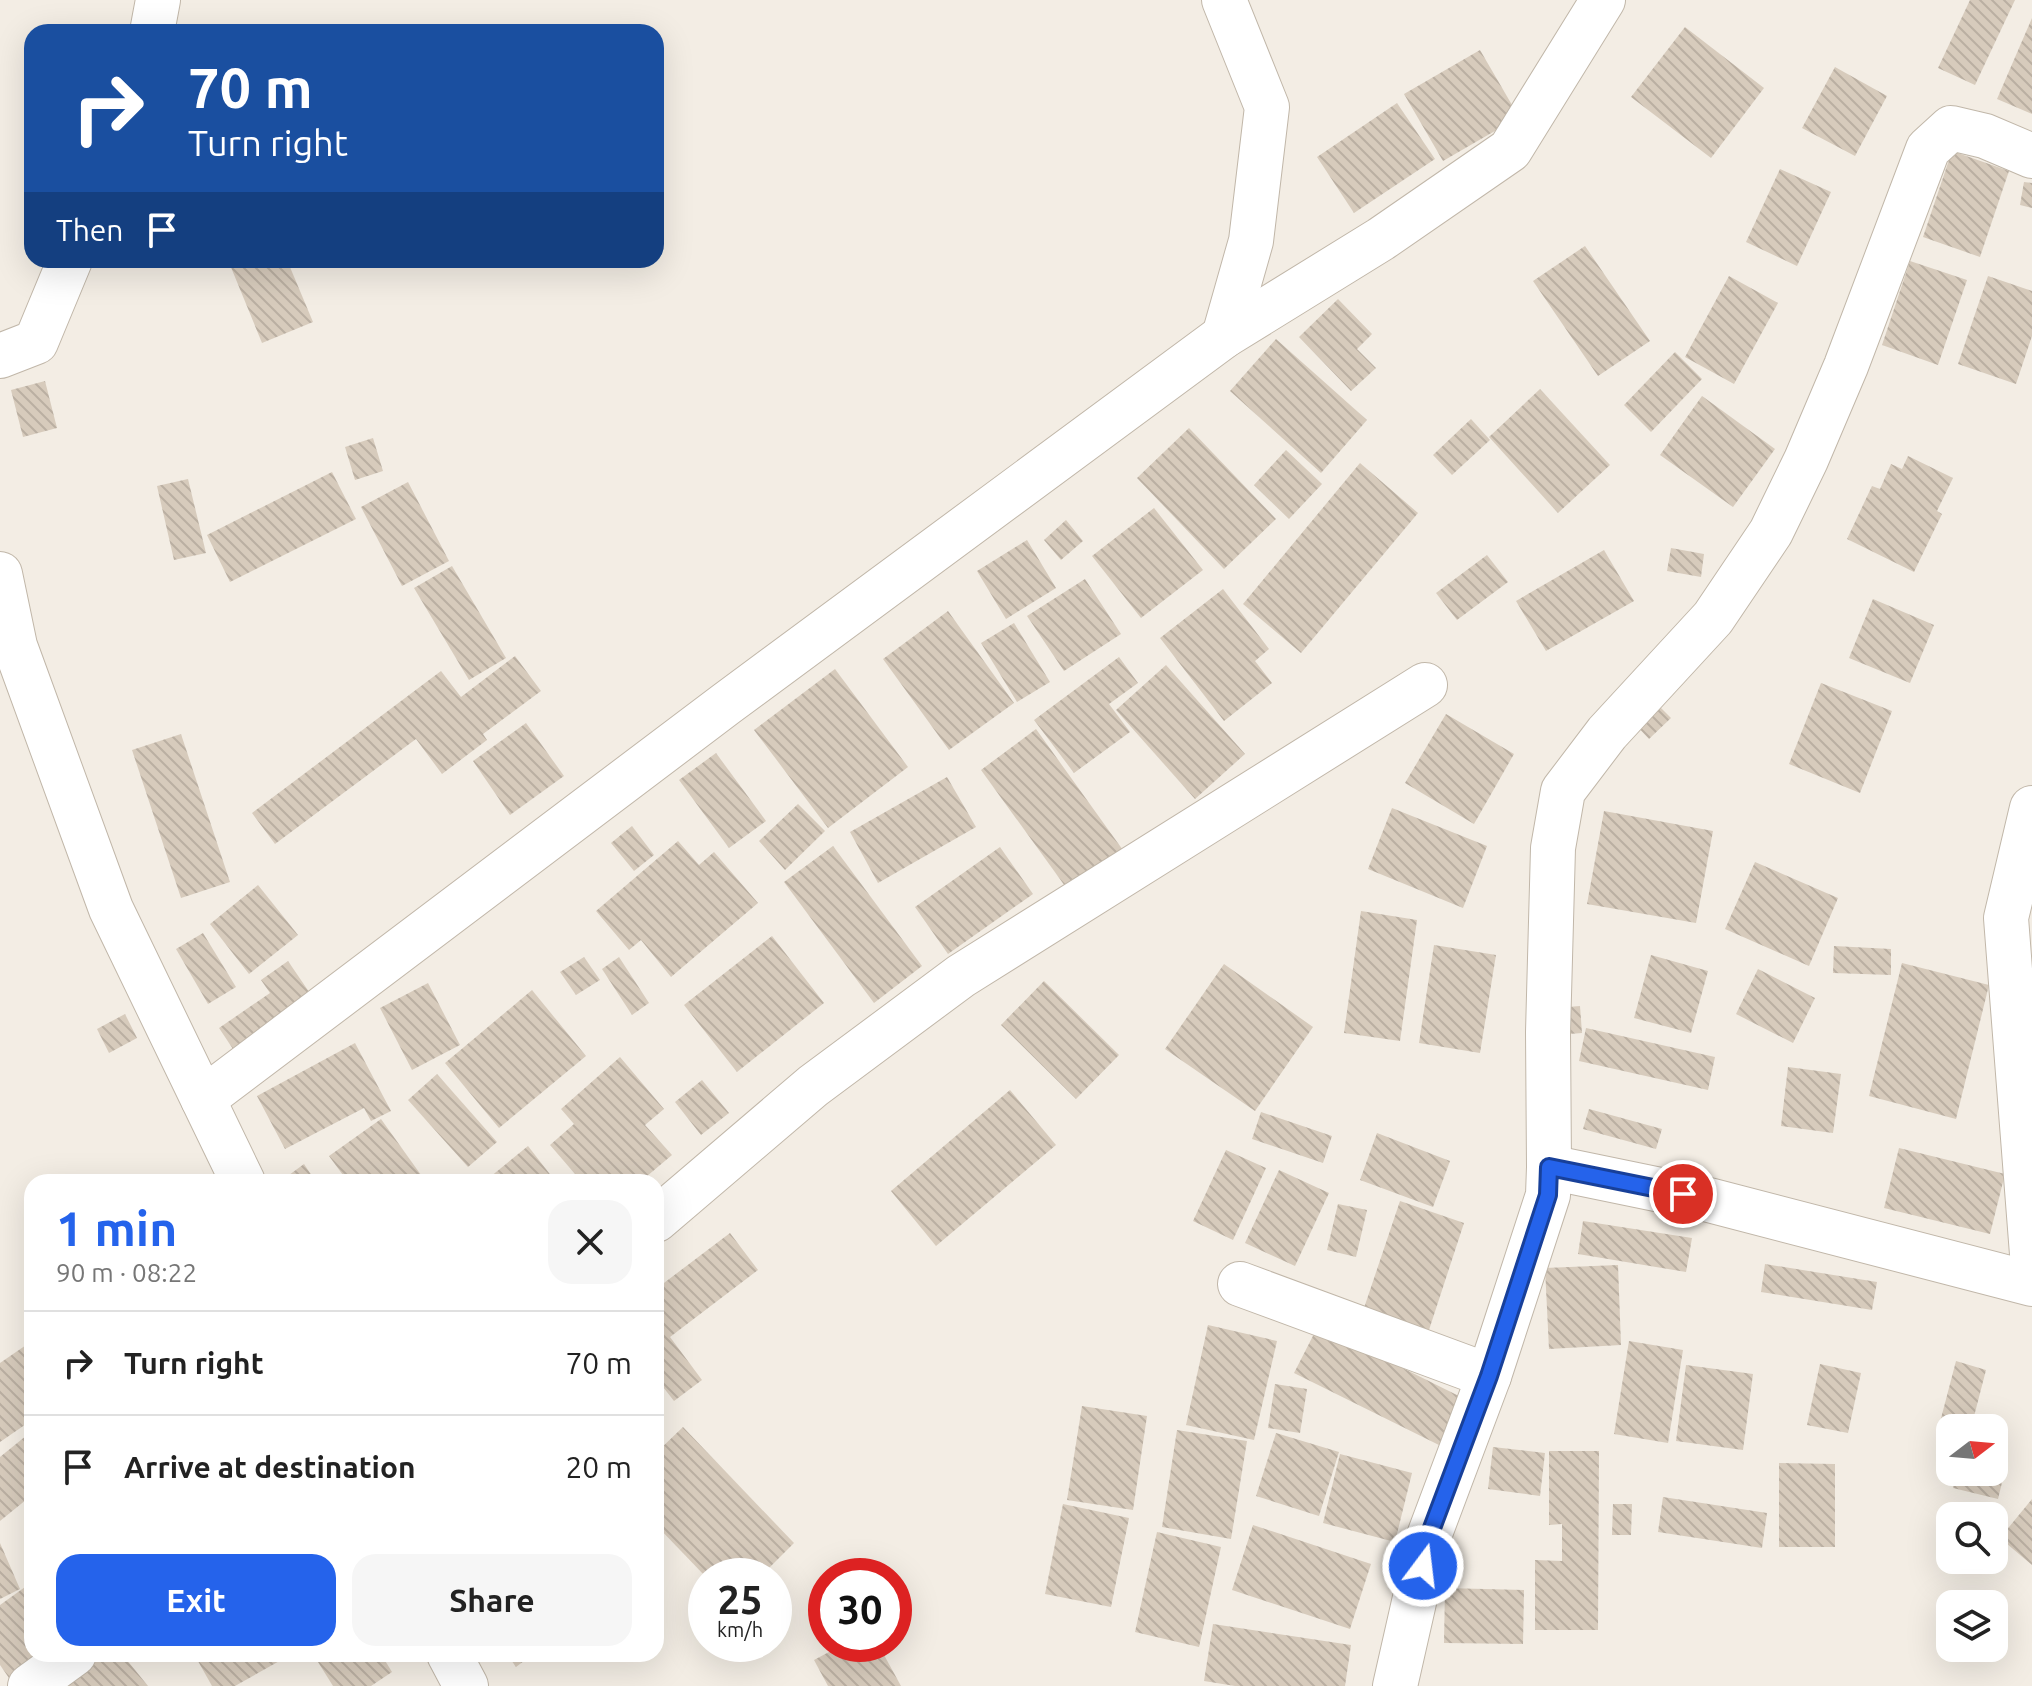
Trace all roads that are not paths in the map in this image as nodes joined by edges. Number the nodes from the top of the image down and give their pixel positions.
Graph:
1 (158, 0) edge
2 (1224, 0) edge
3 (1603, 0) edge
4 (154, 24) edge
5 (2032, 156) edge
6 (67, 268) edge
7 (1224, 336) junction
8 (0, 356) edge
9 (0, 574) edge
10 (7, 649) edge
11 (1425, 685) dead end
12 (2032, 808) edge
13 (203, 1099) junction
14 (1549, 1167) junction
15 (239, 1174) edge
16 (664, 1213) edge
17 (2032, 1254) edge
18 (1240, 1284) dead end
19 (2032, 1284) edge
20 (1489, 1376) junction
21 (63, 1662) edge
22 (453, 1662) edge
23 (30, 1686) edge
24 (466, 1686) edge
25 (1395, 1686) edge

1 - 4 street
2 - 7 street
3 - 7 street
5 - 14 street
6 - 8 street
7 - 13 street
9 - 10 street
10 - 13 street
11 - 16 street
12 - 17 street
13 - 15 street
14 - 19 street
14 - 20 street
18 - 20 street
20 - 25 street
21 - 23 street
22 - 24 street

